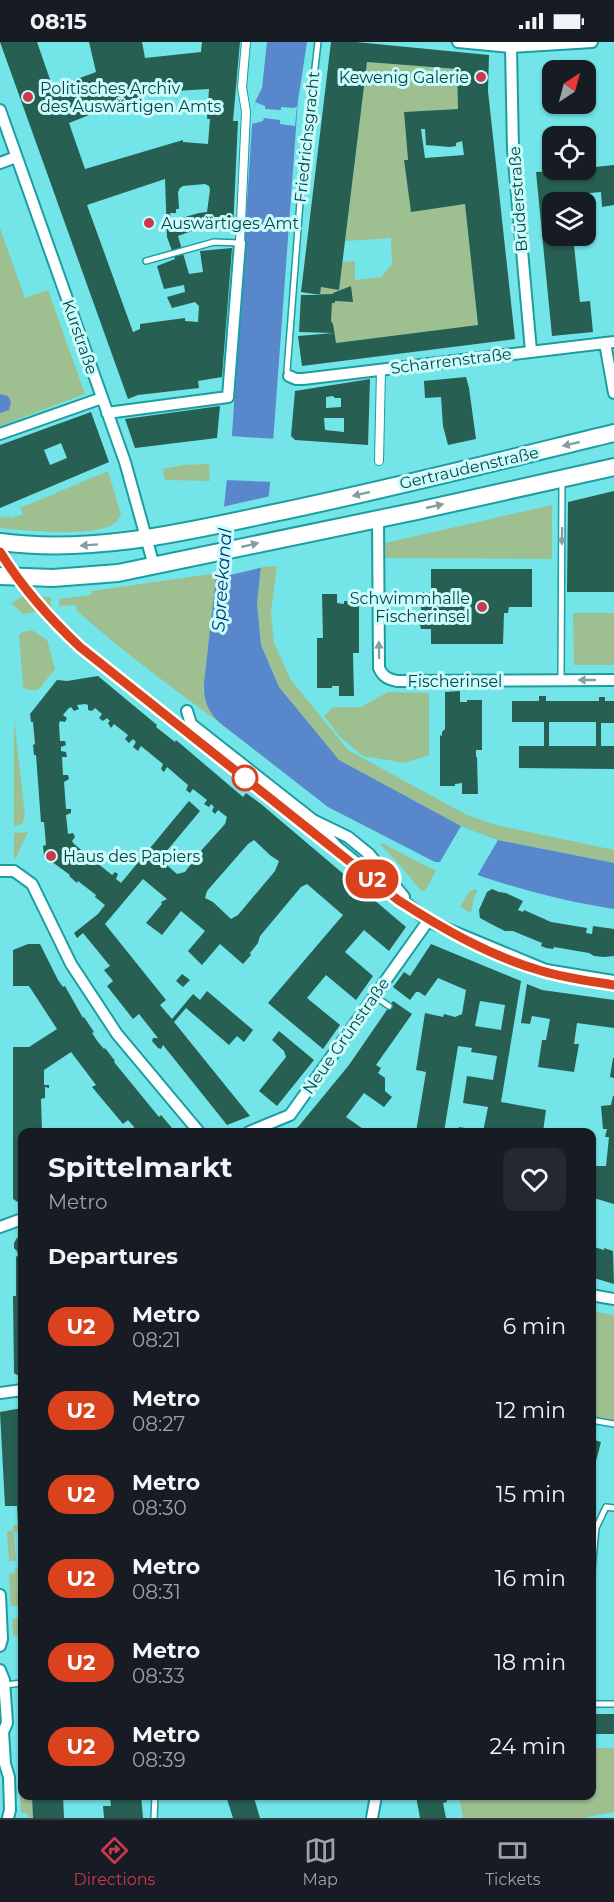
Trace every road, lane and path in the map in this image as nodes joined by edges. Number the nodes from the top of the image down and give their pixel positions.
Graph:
1 (246, 42) edge
2 (318, 42) edge
3 (458, 42) edge
4 (592, 42) edge
5 (511, 47) junction
6 (0, 110) edge
7 (16, 157) junction
8 (0, 163) edge
9 (240, 243) junction
10 (146, 261) dead end
11 (609, 342) edge
12 (531, 351) junction
13 (381, 370) junction
14 (289, 376) joint
15 (614, 393) edge
16 (102, 398) junction
17 (107, 413) junction
18 (614, 433) edge
19 (0, 434) edge
20 (379, 460) dead end
21 (614, 467) edge
22 (562, 478) junction
23 (378, 519) junction
24 (147, 539) junction
25 (0, 542) edge
26 (154, 566) junction
27 (0, 576) edge
28 (561, 680) junction
29 (614, 680) edge
30 (187, 711) dead end
31 (0, 871) edge
32 (428, 921) junction
33 (614, 981) edge
34 (374, 996) junction
35 (389, 1006) dead end
36 (196, 1128) edge
37 (259, 1128) edge
38 (18, 1220) edge
39 (0, 1227) edge
40 (596, 1296) edge
41 (614, 1299) edge
42 (18, 1391) edge
43 (0, 1393) edge
44 (596, 1421) edge
45 (614, 1424) edge
46 (614, 1508) edge
47 (596, 1528) edge
48 (0, 1595) edge
49 (0, 1646) edge
50 (0, 1670) edge
51 (18, 1683) edge
52 (5, 1684) junction
53 (596, 1704) edge
54 (614, 1704) edge
55 (155, 1800) edge
56 (375, 1800) edge
57 (7, 1818) edge
58 (154, 1818) edge
59 (372, 1818) edge

1 - 9 street
2 - 14 lane, Friedrichsgracht
3 - 5 street
4 - 5 street
5 - 12 street, Brüderstraße
6 - 7 street, Kurstraße
7 - 8 street
7 - 16 street, Kurstraße
9 - 10 lane
9 - 17 street
11 - 12 street, Scharrenstraße
11 - 15 street
12 - 13 street, Scharrenstraße
13 - 14 street, Scharrenstraße
13 - 20 street
16 - 17 street, Kurstraße
16 - 19 street
17 - 24 street, Kurstraße
18 -> 24 main road, Gertraudenstraße
21 - 22 main road, Gertraudenstraße
23 -> 22 main road, Gertraudenstraße
22 -> 28 lane
26 -> 23 main road, Gertraudenstraße
28 -> 23 street, Fischerinsel
24 -> 25 main road, Gertraudenstraße
24 - 26 street, Kurstraße
26 - 27 main road, Gertraudenstraße
29 -> 28 street, Fischerinsel
30 - 32 street
31 - 36 street
32 - 33 street
32 - 34 street, Neue Grünstraße
34 - 35 lane
34 - 37 street, Neue Grünstraße
38 - 39 street
40 - 41 street
42 - 43 street
44 - 45 lane
46 - 47 lane
48 - 49 street
50 - 52 street
51 - 52 lane
52 - 57 street
53 - 54 lane
55 - 58 lane
56 - 59 street

